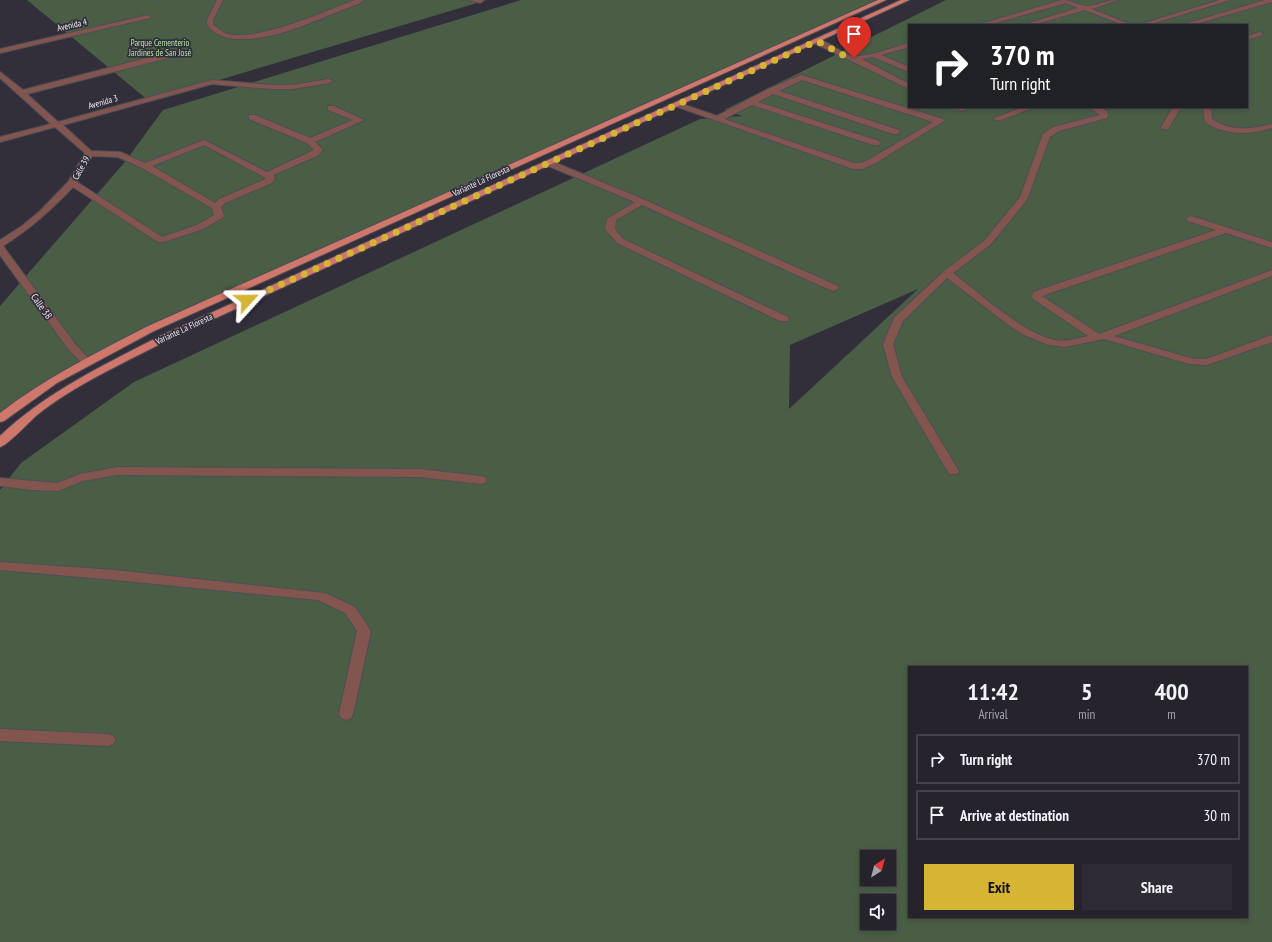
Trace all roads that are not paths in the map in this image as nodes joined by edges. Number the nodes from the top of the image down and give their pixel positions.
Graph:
1 (220, 0) edge
2 (361, 0) edge
3 (472, 0) edge
4 (883, 0) edge
5 (906, 0) edge
6 (1115, 0) edge
7 (1227, 0) edge
8 (1272, 0) edge
9 (480, 1) edge
10 (1085, 8) junction
11 (148, 17) dead end
12 (984, 24) edge
13 (1029, 24) edge
14 (1127, 24) edge
15 (1145, 24) edge
16 (1188, 24) edge
17 (1260, 34) dead end
18 (1248, 38) edge
19 (817, 41) junction
20 (908, 45) edge
21 (0, 51) edge
22 (874, 55) junction
23 (165, 56) dead end
24 (854, 58) junction
25 (908, 70) edge
26 (0, 74) edge
27 (329, 81) dead end
28 (908, 86) edge
29 (771, 91) junction
30 (22, 93) junction
31 (751, 102) junction
32 (652, 104) junction
33 (676, 105) junction
34 (331, 108) dead end
35 (1028, 108) edge
36 (1096, 108) edge
37 (1176, 108) edge
38 (1207, 108) edge
39 (666, 110) junction
40 (252, 117) dead end
41 (998, 118) dead end
42 (718, 119) junction
43 (59, 125) junction
44 (1272, 126) edge
45 (1165, 127) dead end
46 (896, 132) dead end
47 (0, 140) edge
48 (310, 141) junction
49 (876, 143) dead end
50 (90, 152) junction
51 (549, 163) junction
52 (145, 166) junction
53 (267, 175) junction
54 (72, 183) junction
55 (642, 202) junction
56 (216, 207) junction
57 (1191, 219) dead end
58 (1226, 230) junction
59 (0, 244) edge
60 (1272, 245) edge
61 (2, 253) edge
62 (947, 273) junction
63 (1272, 274) edge
64 (834, 288) dead end
65 (784, 319) dead end
66 (150, 329) junction
67 (1100, 336) junction
68 (164, 338) junction
69 (1272, 338) edge
70 (86, 361) junction
71 (0, 419) edge
72 (0, 443) edge
73 (953, 471) dead end
74 (482, 480) dead end
75 (0, 482) edge
76 (0, 566) edge
77 (346, 714) dead end
78 (0, 735) edge
79 (108, 740) dead end

1 - 2 street
3 - 9 street
4 - 32 main road, Variante La Floresta
5 - 19 main road, Variante La Floresta
6 - 10 street
7 - 15 street
8 - 16 street
10 - 12 street
10 - 13 street
10 - 14 street
11 - 21 street, Avenida 4
17 - 18 street
19 - 24 street
19 - 33 main road, Variante La Floresta
20 - 22 street
22 - 24 street
22 - 25 street
23 - 30 street
24 - 28 street
26 - 30 street, Calle 39
27 - 43 street, Avenida 3
29 - 31 street
29 - 42 street
29 - 46 street
30 - 43 street, Calle 39
31 - 42 street
31 - 49 street
32 - 39 main road
32 - 66 main road, Variante La Floresta
33 - 39 main road, Variante La Floresta
33 - 42 street
34 - 48 street
35 - 41 street
36 - 62 street
37 - 45 street
38 - 44 street
39 - 51 main road, Variante La Floresta
40 - 48 street
43 - 47 street, Avenida 3
43 - 50 street, Calle 39
48 - 53 street
50 - 52 street
50 - 54 street, Calle 39
51 - 55 street
51 - 68 main road, Variante La Floresta
52 - 53 street
52 - 56 street
53 - 56 street
54 - 56 street
54 - 59 street, Calle 39
55 - 64 street
55 - 65 street
57 - 58 street
58 - 60 street
58 - 67 street
61 - 70 street, Calle 38
62 - 67 street
62 - 73 street
63 - 67 street
66 - 68 main road
66 - 70 main road, Variante La Floresta
67 - 69 street
68 - 72 main road, Variante La Floresta
70 - 71 main road, Variante La Floresta
74 - 75 street
76 - 77 street
78 - 79 street

